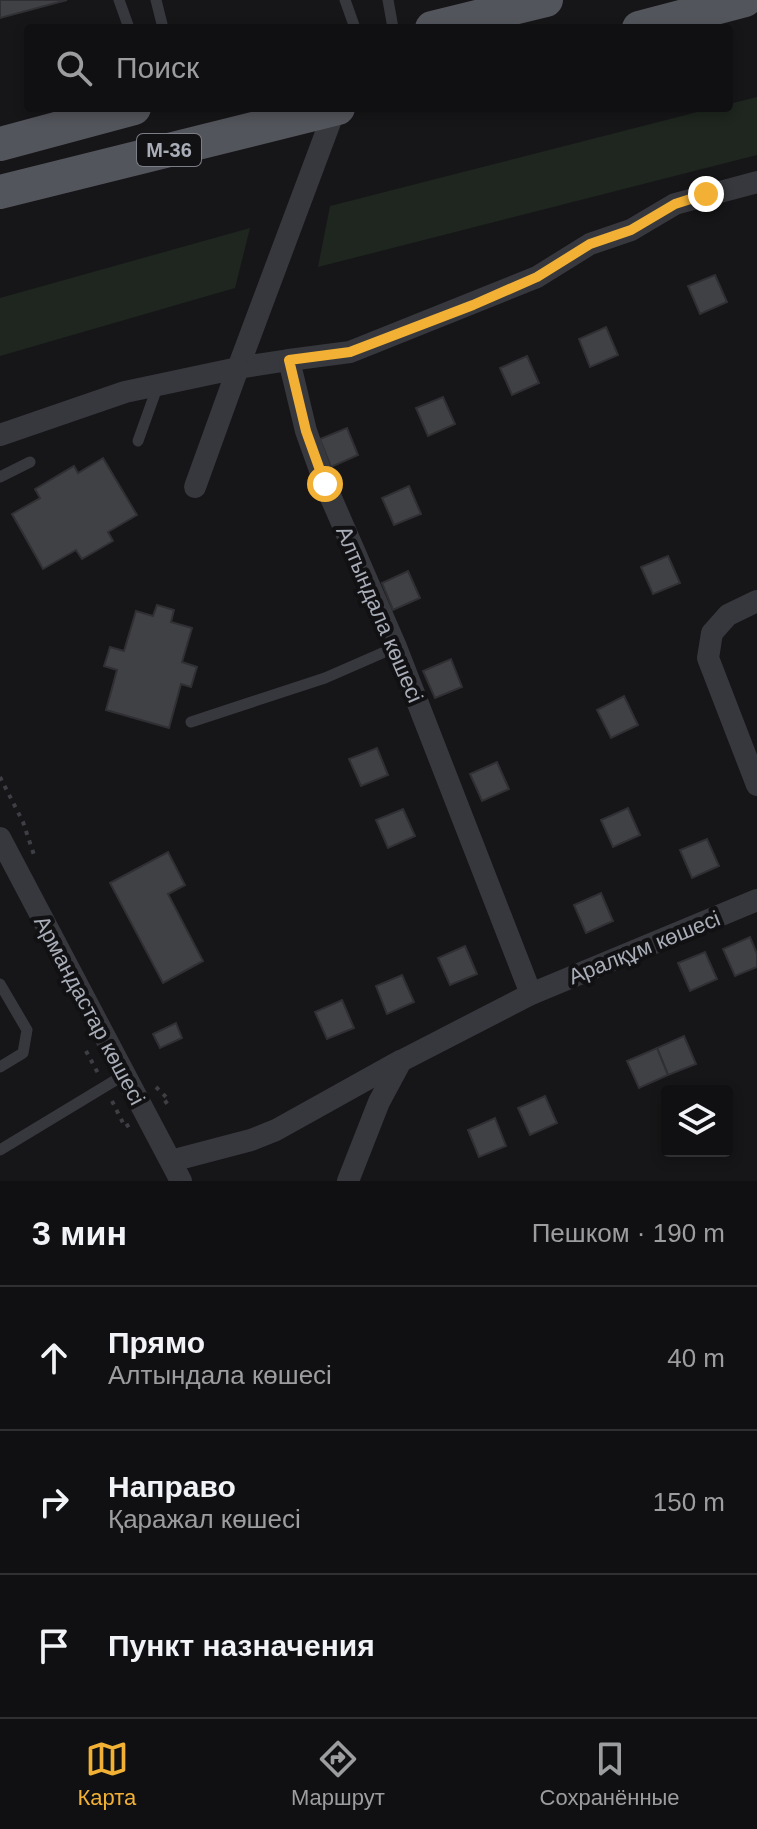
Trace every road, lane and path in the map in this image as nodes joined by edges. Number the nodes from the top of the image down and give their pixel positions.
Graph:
1 (119, 0) edge
2 (156, 0) edge
3 (345, 0) edge
4 (388, 0) edge
5 (546, 0) edge
6 (745, 0) edge
7 (128, 24) edge
8 (162, 24) edge
9 (354, 24) edge
10 (392, 24) edge
11 (448, 24) edge
12 (654, 24) edge
13 (119, 112) edge
14 (321, 112) edge
15 (335, 112) edge
16 (0, 144) edge
17 (757, 182) edge
18 (0, 192) edge
19 (289, 360) junction
20 (238, 368) junction
21 (158, 385) junction
22 (0, 435) edge
23 (138, 441) dead end
24 (30, 462) dead end
25 (0, 477) edge
26 (195, 487) dead end
27 (757, 601) edge
28 (396, 647) junction
29 (191, 722) dead end
30 (757, 785) edge
31 (0, 838) edge
32 (757, 900) edge
33 (0, 984) edge
34 (531, 994) junction
35 (401, 1061) junction
36 (0, 1067) edge
37 (124, 1075) junction
38 (0, 1150) edge
39 (176, 1171) edge
40 (348, 1181) edge

1 - 7 lane
2 - 8 lane
3 - 9 lane
4 - 10 lane
5 - 11 main road
6 - 12 main road
13 - 16 main road, M-36
14 - 18 main road, M-36
15 - 20 street
17 - 19 street
19 - 20 street
19 - 28 street, Алтындала көшесі
20 - 21 street
20 - 26 street
21 - 22 street
21 - 23 lane
24 - 25 lane
27 - 30 street
28 - 29 lane
28 - 34 street, Алтындала көшесі
31 - 37 street, Армандастар көшесі
32 - 34 street, Аралқұм көшесі
33 - 36 lane
34 - 35 street, Аралқұм көшесі
35 - 39 street, Аралқұм көшесі
35 - 40 street
37 - 38 lane
37 - 39 street, Армандастар көшесі

